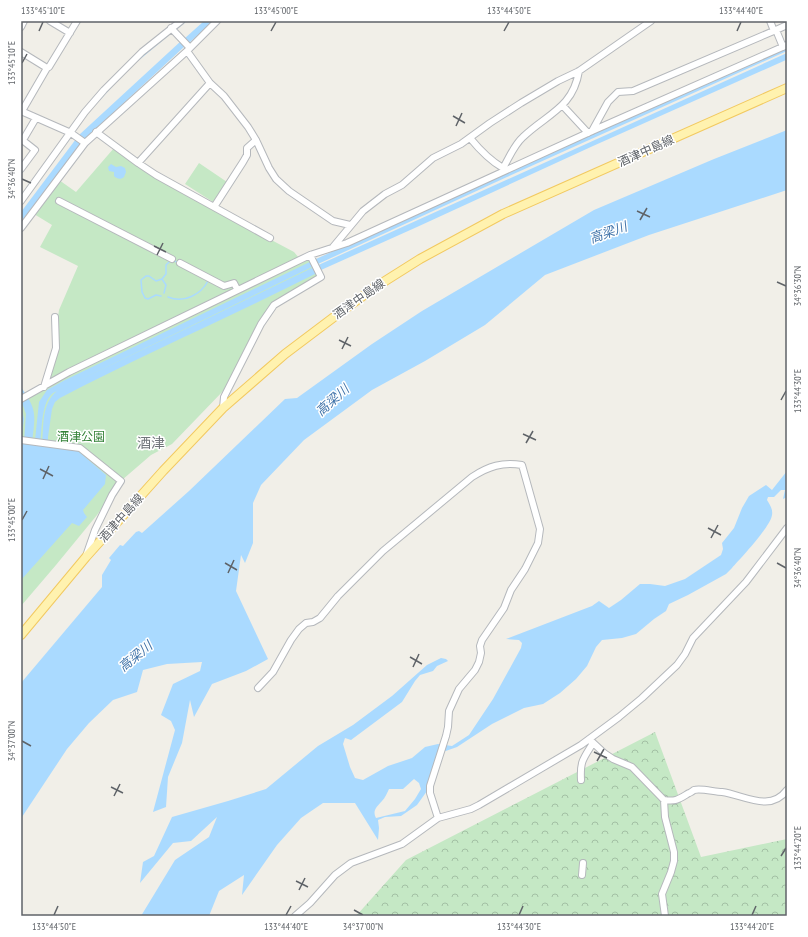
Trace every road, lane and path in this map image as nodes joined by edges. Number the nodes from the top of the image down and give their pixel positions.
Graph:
1 (24, 21) edge
2 (50, 21) edge
3 (77, 21) edge
4 (181, 21) edge
5 (217, 21) edge
6 (651, 21) edge
7 (770, 21) edge
8 (787, 25) edge
9 (21, 26) edge
10 (171, 28) junction
11 (775, 31) junction
12 (70, 33) junction
13 (785, 46) edge
14 (188, 48) junction
15 (21, 52) edge
16 (47, 68) junction
17 (579, 71) junction
18 (210, 84) junction
19 (787, 88) edge
20 (563, 106) junction
21 (21, 111) edge
22 (36, 118) junction
23 (96, 132) junction
24 (590, 132) junction
25 (72, 134) junction
26 (470, 138) junction
27 (22, 140) edge
28 (256, 140) junction
29 (84, 143) junction
30 (138, 163) junction
31 (21, 169) edge
32 (503, 170) junction
33 (21, 201) edge
34 (59, 202) dead end
35 (214, 207) junction
36 (350, 225) junction
37 (21, 228) edge
38 (270, 238) dead end
39 (333, 247) junction
40 (311, 257) junction
41 (172, 259) dead end
42 (180, 263) dead end
43 (236, 286) dead end
44 (55, 317) dead end
45 (44, 387) junction
46 (21, 400) edge
47 (223, 408) junction
48 (21, 440) edge
49 (787, 528) edge
50 (86, 558) junction
51 (21, 635) edge
52 (258, 688) dead end
53 (591, 741) junction
54 (581, 780) dead end
55 (787, 790) edge
56 (664, 800) junction
57 (438, 818) junction
58 (583, 863) dead end
59 (582, 875) dead end
60 (295, 916) edge
61 (665, 916) edge

1 - 9 street
2 - 12 street
3 - 12 street
4 - 10 street
5 - 14 street
6 - 17 street
7 - 11 street
8 - 11 street
10 - 14 street
10 - 25 street
11 - 13 street
11 - 24 street
12 - 16 street
13 - 24 street
14 - 18 street
14 - 23 street
15 - 16 street
16 - 21 street
17 - 20 street
17 - 26 street
18 - 28 street
18 - 30 street
19 - 47 main road, 酒津中島線
20 - 24 street
20 - 32 street
21 - 22 street
22 - 25 street
22 - 27 street
23 - 29 street
23 - 30 street
24 - 32 street
25 - 29 street
25 - 33 street
26 - 32 street
26 - 36 street
27 - 31 street
28 - 35 street
28 - 36 street
29 - 37 street
30 - 35 street
32 - 39 street
34 - 41 street
35 - 38 street
36 - 39 street
39 - 40 street
40 - 45 street
40 - 47 street
42 - 43 street
44 - 45 street
45 - 46 street
47 - 50 main road, 酒津中島線
48 - 50 street
49 - 53 street
50 - 51 main road, 酒津中島線
52 - 57 street
53 - 54 street
53 - 56 street
53 - 57 street
55 - 56 street
56 - 61 street
57 - 60 street
58 - 59 street

